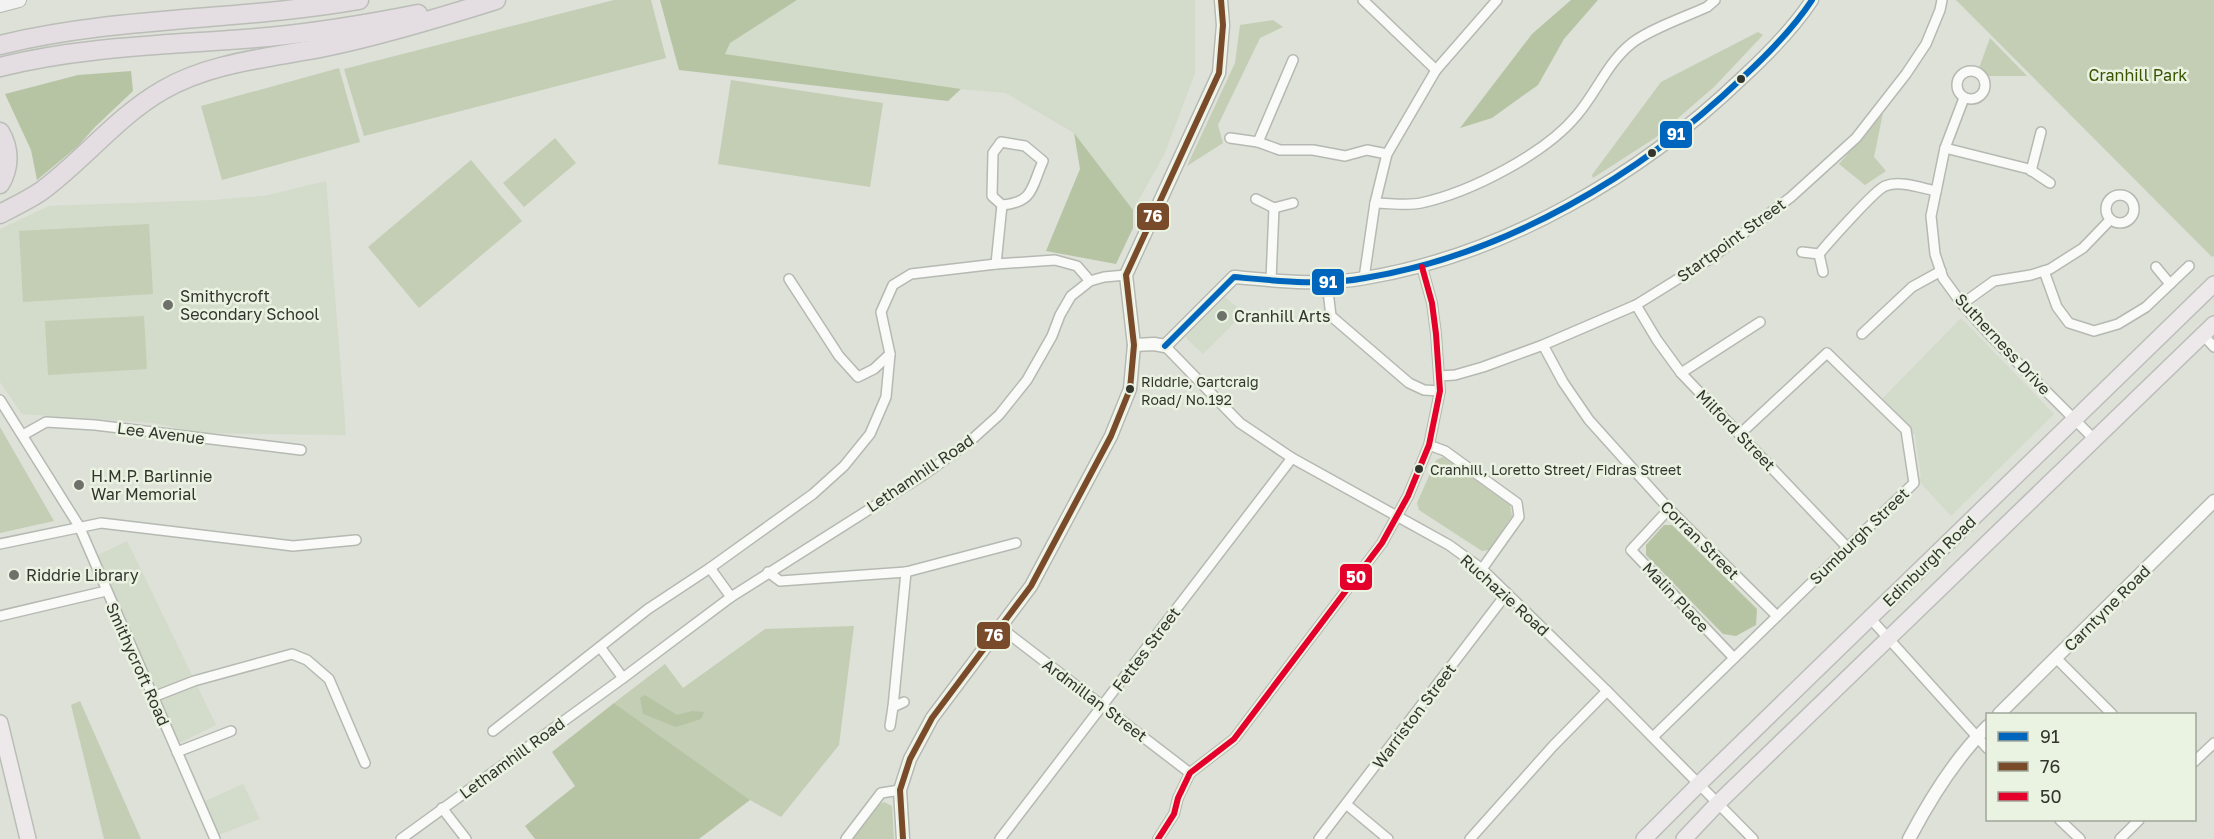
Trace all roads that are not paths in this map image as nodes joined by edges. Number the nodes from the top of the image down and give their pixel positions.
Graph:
1 (20, 0) edge
2 (359, 0) edge
3 (494, 0) edge
4 (1221, 0) edge
5 (1363, 0) edge
6 (1497, 0) edge
7 (1715, 0) edge
8 (1812, 0) edge
9 (1942, 0) edge
10 (0, 5) edge
11 (0, 45) edge
12 (1293, 60) dead end
13 (0, 67) edge
14 (1436, 70) junction
15 (1964, 98) dead end
16 (0, 132) edge
17 (2041, 132) dead end
18 (1230, 138) dead end
19 (1258, 142) junction
20 (1946, 148) junction
21 (1387, 153) junction
22 (2031, 171) junction
23 (2050, 183) dead end
24 (0, 184) edge
25 (1936, 191) junction
26 (1256, 199) dead end
27 (1293, 202) dead end
28 (1375, 203) junction
29 (1002, 205) junction
30 (1274, 208) junction
31 (0, 214) edge
32 (2110, 220) dead end
33 (1803, 252) dead end
34 (1819, 254) junction
35 (996, 264) junction
36 (2188, 266) dead end
37 (1422, 267) junction
38 (2156, 267) dead end
39 (1941, 271) junction
40 (2044, 271) junction
41 (1822, 272) dead end
42 (1126, 276) junction
43 (1365, 278) junction
44 (789, 279) dead end
45 (1271, 280) junction
46 (1090, 281) junction
47 (1327, 283) junction
48 (2170, 284) junction
49 (2214, 284) edge
50 (1962, 304) junction
51 (1636, 305) junction
52 (1742, 321) dead end
53 (1760, 322) dead end
54 (2214, 324) edge
55 (1747, 330) junction
56 (1862, 334) dead end
57 (2203, 335) junction
58 (1134, 345) junction
59 (1543, 345) junction
60 (1165, 346) junction
61 (2150, 346) junction
62 (2214, 347) edge
63 (890, 354) junction
64 (2169, 367) junction
65 (1682, 373) junction
66 (1439, 376) junction
67 (1440, 391) junction
68 (0, 400) edge
69 (2076, 419) junction
70 (1740, 434) junction
71 (23, 435) junction
72 (2094, 439) junction
73 (1430, 445) junction
74 (301, 450) dead end
75 (1292, 458) junction
76 (2213, 504) edge
77 (1669, 509) junction
78 (1398, 517) junction
79 (79, 526) junction
80 (356, 540) dead end
81 (1016, 543) dead end
82 (0, 544) edge
83 (1847, 547) junction
84 (710, 568) junction
85 (1482, 569) junction
86 (768, 572) junction
87 (906, 572) junction
88 (106, 591) junction
89 (1507, 593) junction
90 (731, 597) junction
91 (0, 616) edge
92 (1777, 616) junction
93 (1870, 618) junction
94 (1001, 628) junction
95 (1888, 639) junction
96 (600, 647) junction
97 (1734, 658) junction
98 (2056, 658) junction
99 (623, 678) junction
100 (1607, 692) junction
101 (153, 697) junction
102 (904, 702) dead end
103 (1102, 706) junction
104 (893, 707) junction
105 (2000, 713) edge
106 (2111, 713) edge
107 (0, 723) edge
108 (890, 726) dead end
109 (1986, 728) edge
110 (231, 731) dead end
111 (494, 731) dead end
112 (1653, 737) junction
113 (1976, 737) junction
114 (2214, 743) edge
115 (1986, 747) edge
116 (177, 753) junction
117 (2196, 760) edge
118 (365, 763) dead end
119 (1190, 773) junction
120 (1699, 783) junction
121 (900, 795) junction
122 (1718, 803) junction
123 (1347, 804) junction
124 (442, 808) junction
125 (2062, 821) edge
126 (2137, 821) edge
127 (28, 839) edge
128 (215, 839) edge
129 (401, 839) edge
130 (466, 839) edge
131 (846, 839) edge
132 (903, 839) edge
133 (1000, 839) edge
134 (1158, 839) edge
135 (1319, 839) edge
136 (1388, 839) edge
137 (1470, 839) edge
138 (1644, 839) edge
139 (1684, 839) edge
140 (1753, 839) edge
141 (1909, 839) edge
142 (2080, 839) edge
143 (2120, 839) edge

1 - 10 main road
2 - 11 highway
3 - 13 highway
3 - 31 highway
4 - 42 street
5 - 14 street
6 - 14 street
7 - 28 street
8 - 37 street
9 - 51 street, Startpoint Street
12 - 19 street
14 - 21 street
15 - 20 street, Sutherness Drive
16 - 24 highway
17 - 22 street
18 - 19 street
19 - 21 street
20 - 22 street
20 - 25 street, Sutherness Drive
21 - 28 street
22 - 23 street
25 - 34 street
25 - 39 street, Sutherness Drive
26 - 30 street
27 - 30 street
28 - 43 street
29 - 29 street
29 - 35 street
30 - 45 street
32 - 40 street
33 - 34 street
34 - 41 street
35 - 46 street, Lethamhill Road
35 - 63 street, Lethamhill Road
36 - 48 street
37 - 43 street
37 - 66 street
38 - 48 street
39 - 50 street, Sutherness Drive
39 - 56 street
40 - 48 street
40 - 50 street
42 - 46 street
42 - 58 street
43 - 47 street
44 - 63 street
45 - 47 street
45 - 60 street
46 - 86 street, Lethamhill Road
47 - 67 street
49 - 61 main road, Edinburgh Road
50 - 69 street, Sutherness Drive
51 - 59 street, Startpoint Street
51 - 65 street, Milford Street
52 - 55 street
53 - 55 street
54 - 57 main road, Edinburgh Road
55 - 65 street
57 - 62 street
57 - 64 main road, Edinburgh Road
58 - 60 street
58 - 94 street
59 - 66 street, Startpoint Street
59 - 77 street, Corran Street
60 - 75 street, Ruchazie Road
61 - 64 main road
61 - 69 main road, Edinburgh Road
63 - 84 street, Lethamhill Road
64 - 72 main road, Edinburgh Road
65 - 70 street, Milford Street
66 - 67 street
67 - 73 street
68 - 71 street, Smithycroft Road
69 - 72 street, Sutherness Drive
69 - 93 main road, Edinburgh Road
70 - 83 street, Milford Street
70 - 83 street, Sumburgh Street
71 - 74 street, Lee Avenue
71 - 79 street, Smithycroft Road
72 - 95 main road, Edinburgh Road
73 - 78 street
73 - 85 street
75 - 78 street, Ruchazie Road
75 - 103 street, Fettes Street
76 - 98 street, Carntyne Road
77 - 92 street, Corran Street
77 - 97 street, Malin Place
78 - 85 street, Ruchazie Road
78 - 119 street
79 - 80 street
79 - 82 street
79 - 88 street, Smithycroft Road
81 - 87 street
83 - 92 street, Sumburgh Street
84 - 90 street
84 - 96 street, Lethamhill Road
85 - 89 street, Ruchazie Road
86 - 87 street
86 - 90 street, Lethamhill Road
87 - 104 street
88 - 91 street
88 - 101 street, Smithycroft Road
89 - 100 street, Ruchazie Road
89 - 123 street, Warriston Street
90 - 99 street, Lethamhill Road
92 - 97 street, Sumburgh Street
93 - 95 street
93 - 120 main road, Edinburgh Road
94 - 103 street, Ardmillan Street
94 - 121 street
95 - 113 street
95 - 122 main road, Edinburgh Road
96 - 99 street
96 - 111 street, Lethamhill Road
97 - 112 street, Sumburgh Street
98 - 105 street, Carntyne Road
98 - 106 street
99 - 124 street, Lethamhill Road
100 - 112 street, Ruchazie Road
100 - 137 street
101 - 116 street, Smithycroft Road
101 - 118 street
102 - 104 street
103 - 119 street, Ardmillan Street
103 - 133 street, Fettes Street
104 - 108 street
107 - 127 main road
109 - 113 street
110 - 116 street
112 - 120 street, Ruchazie Road
113 - 115 street
113 - 141 street
114 - 117 street
116 - 128 street, Smithycroft Road
119 - 134 street
120 - 122 street, Ruchazie Road
120 - 138 main road, Edinburgh Road
121 - 131 street
121 - 132 street
122 - 139 main road, Edinburgh Road
122 - 140 street, Ruchazie Road
123 - 135 street, Warriston Street
123 - 136 street
124 - 129 street, Lethamhill Road
124 - 130 street
125 - 142 street
126 - 143 street

